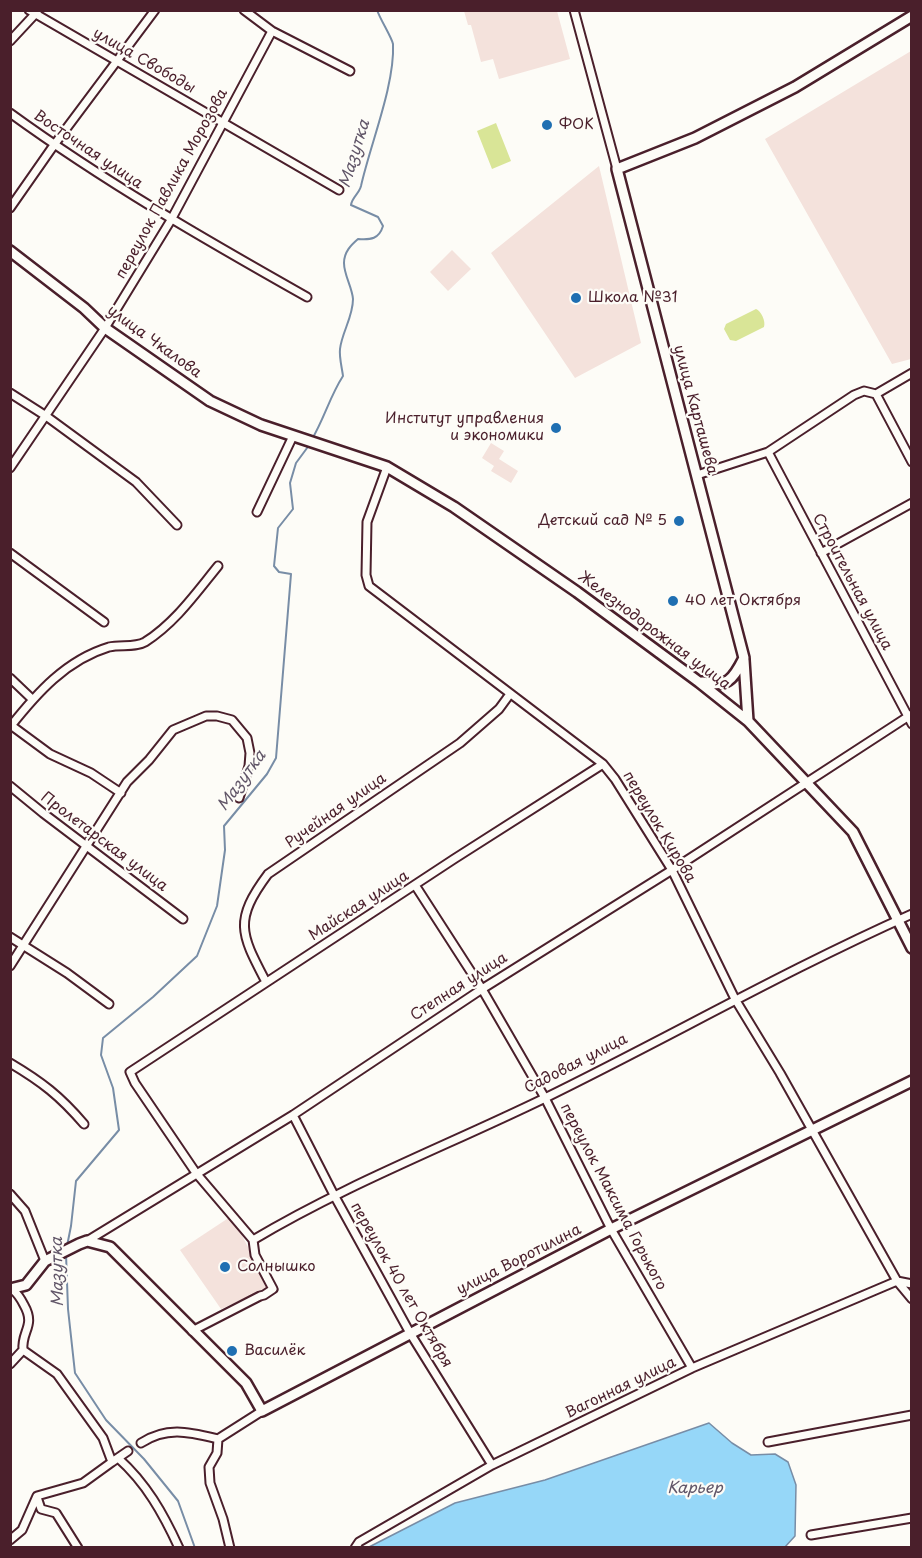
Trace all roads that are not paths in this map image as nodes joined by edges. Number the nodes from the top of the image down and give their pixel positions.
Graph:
1 (155, 10) edge
2 (244, 10) edge
3 (574, 10) edge
4 (34, 12) edge
5 (912, 16) edge
6 (272, 31) junction
7 (10, 40) edge
8 (117, 61) junction
9 (350, 71) dead end
10 (10, 113) edge
11 (224, 123) junction
12 (54, 145) junction
13 (617, 169) junction
14 (339, 190) dead end
15 (10, 208) edge
16 (171, 220) junction
17 (10, 251) edge
18 (307, 297) dead end
19 (105, 328) junction
20 (912, 373) edge
21 (10, 393) edge
22 (876, 394) junction
23 (46, 416) junction
24 (293, 436) junction
25 (768, 452) junction
26 (912, 462) edge
27 (387, 467) junction
28 (10, 468) edge
29 (697, 475) junction
30 (912, 502) edge
31 (257, 512) dead end
32 (177, 525) dead end
33 (10, 553) edge
34 (821, 553) junction
35 (218, 566) dead end
36 (104, 622) dead end
37 (744, 658) junction
38 (10, 678) edge
39 (699, 682) junction
40 (510, 694) junction
41 (32, 699) junction
42 (910, 715) edge
43 (748, 721) junction
44 (912, 724) edge
45 (11, 726) edge
46 (603, 764) junction
47 (806, 782) junction
48 (10, 786) edge
49 (121, 793) junction
50 (239, 798) dead end
51 (87, 847) junction
52 (672, 870) junction
53 (415, 885) junction
54 (912, 914) edge
55 (183, 919) dead end
56 (897, 920) junction
57 (10, 937) edge
58 (24, 946) junction
59 (912, 948) edge
60 (10, 966) edge
61 (266, 982) junction
62 (482, 989) junction
63 (735, 999) junction
64 (109, 1004) dead end
65 (10, 1063) edge
66 (912, 1081) edge
67 (545, 1098) junction
68 (293, 1115) junction
69 (84, 1124) dead end
70 (811, 1131) junction
71 (196, 1173) junction
72 (10, 1194) edge
73 (334, 1196) junction
74 (611, 1229) junction
75 (253, 1240) junction
76 (87, 1241) junction
77 (45, 1261) junction
78 (897, 1281) junction
79 (912, 1284) edge
80 (12, 1290) edge
81 (912, 1299) edge
82 (192, 1331) junction
83 (410, 1333) junction
84 (23, 1350) junction
85 (10, 1364) edge
86 (692, 1368) junction
87 (262, 1411) junction
88 (912, 1415) edge
89 (218, 1439) junction
90 (768, 1442) dead end
91 (141, 1443) dead end
92 (128, 1451) dead end
93 (115, 1460) junction
94 (492, 1465) junction
95 (37, 1496) junction
96 (912, 1518) edge
97 (811, 1535) dead end
98 (10, 1540) edge
99 (78, 1548) edge
100 (179, 1548) edge
101 (230, 1548) edge
102 (355, 1548) edge

1 - 8 street
2 - 6 street
3 - 13 street, улица Карташева
4 - 7 street
4 - 8 street, улица Свободы
5 - 13 street
6 - 9 street
6 - 11 street, переулок Павлика Морозова
8 - 11 street, улица Свободы
8 - 12 street
10 - 12 street, Восточная улица
11 - 14 street, улица Свободы
11 - 16 street, переулок Павлика Морозова
12 - 15 street
12 - 16 street, Восточная улица
13 - 29 street, улица Карташева
16 - 18 street, Восточная улица
16 - 19 street, переулок Павлика Морозова
17 - 19 street, улица Чкалова
19 - 23 street, переулок Павлика Морозова
19 - 24 street, улица Чкалова
20 - 22 street
21 - 23 street
22 - 25 street
22 - 26 street
23 - 28 street, переулок Павлика Морозова
23 - 32 street
24 - 27 street, Железнодорожная улица
24 - 31 street
25 - 29 street
25 - 34 street, Строительная улица
27 - 39 street, Железнодорожная улица
27 - 40 street, переулок Кирова
29 - 37 street, улица Карташева
30 - 34 street
33 - 36 street
34 - 42 street, Строительная улица
35 - 41 street
37 - 39 street
37 - 43 street, улица Карташева
38 - 41 street
39 - 43 street, Железнодорожная улица
40 - 46 street, переулок Кирова
40 - 61 street, Ручейная улица
41 - 45 street
42 - 44 street, Строительная улица
42 - 47 street, Степная улица
43 - 47 street, Железнодорожная улица
45 - 49 street
46 - 52 street, переулок Кирова
46 - 53 street, Майская улица
47 - 52 street, Степная улица
47 - 56 street, Железнодорожная улица
48 - 51 street, Пролетарская улица
49 - 50 street
49 - 51 street
51 - 55 street, Пролетарская улица
51 - 58 street
52 - 62 street, Степная улица
52 - 63 street, переулок Кирова
53 - 61 street, Майская улица
53 - 62 street, переулок Максима Горького
54 - 56 street, Садовая улица
56 - 59 street, Железнодорожная улица
56 - 63 street, Садовая улица
57 - 58 street
58 - 60 street
58 - 64 street
61 - 71 street, Майская улица
62 - 67 street, переулок Максима Горького
62 - 68 street, Степная улица
63 - 67 street, Садовая улица
63 - 70 street, переулок Кирова
65 - 69 street
66 - 70 street, улица Воротилина
67 - 73 street, Садовая улица
67 - 74 street, переулок Максима Горького
68 - 71 street, Степная улица
68 - 73 street, переулок 40 лет Октября
70 - 74 street, улица Воротилина
70 - 78 street, переулок Кирова
71 - 75 street
71 - 76 street, Степная улица
72 - 77 street
73 - 75 street, Садовая улица
73 - 83 street, переулок 40 лет Октября
74 - 83 street, улица Воротилина
74 - 86 street, переулок Максима Горького
75 - 82 street
76 - 77 street, Степная улица
76 - 82 street
77 - 80 street, Степная улица
78 - 79 street
78 - 81 street, переулок Кирова
78 - 86 street, Вагонная улица
80 - 84 street
82 - 87 street
83 - 87 street, улица Воротилина
83 - 94 street, переулок 40 лет Октября
84 - 85 street
84 - 93 street
86 - 94 street, Вагонная улица
87 - 89 street, улица Воротилина
88 - 90 street
89 - 91 street
89 - 101 street
92 - 93 street
93 - 95 street
93 - 100 street
94 - 102 street, Вагонная улица
95 - 98 street
95 - 99 street
96 - 97 street

